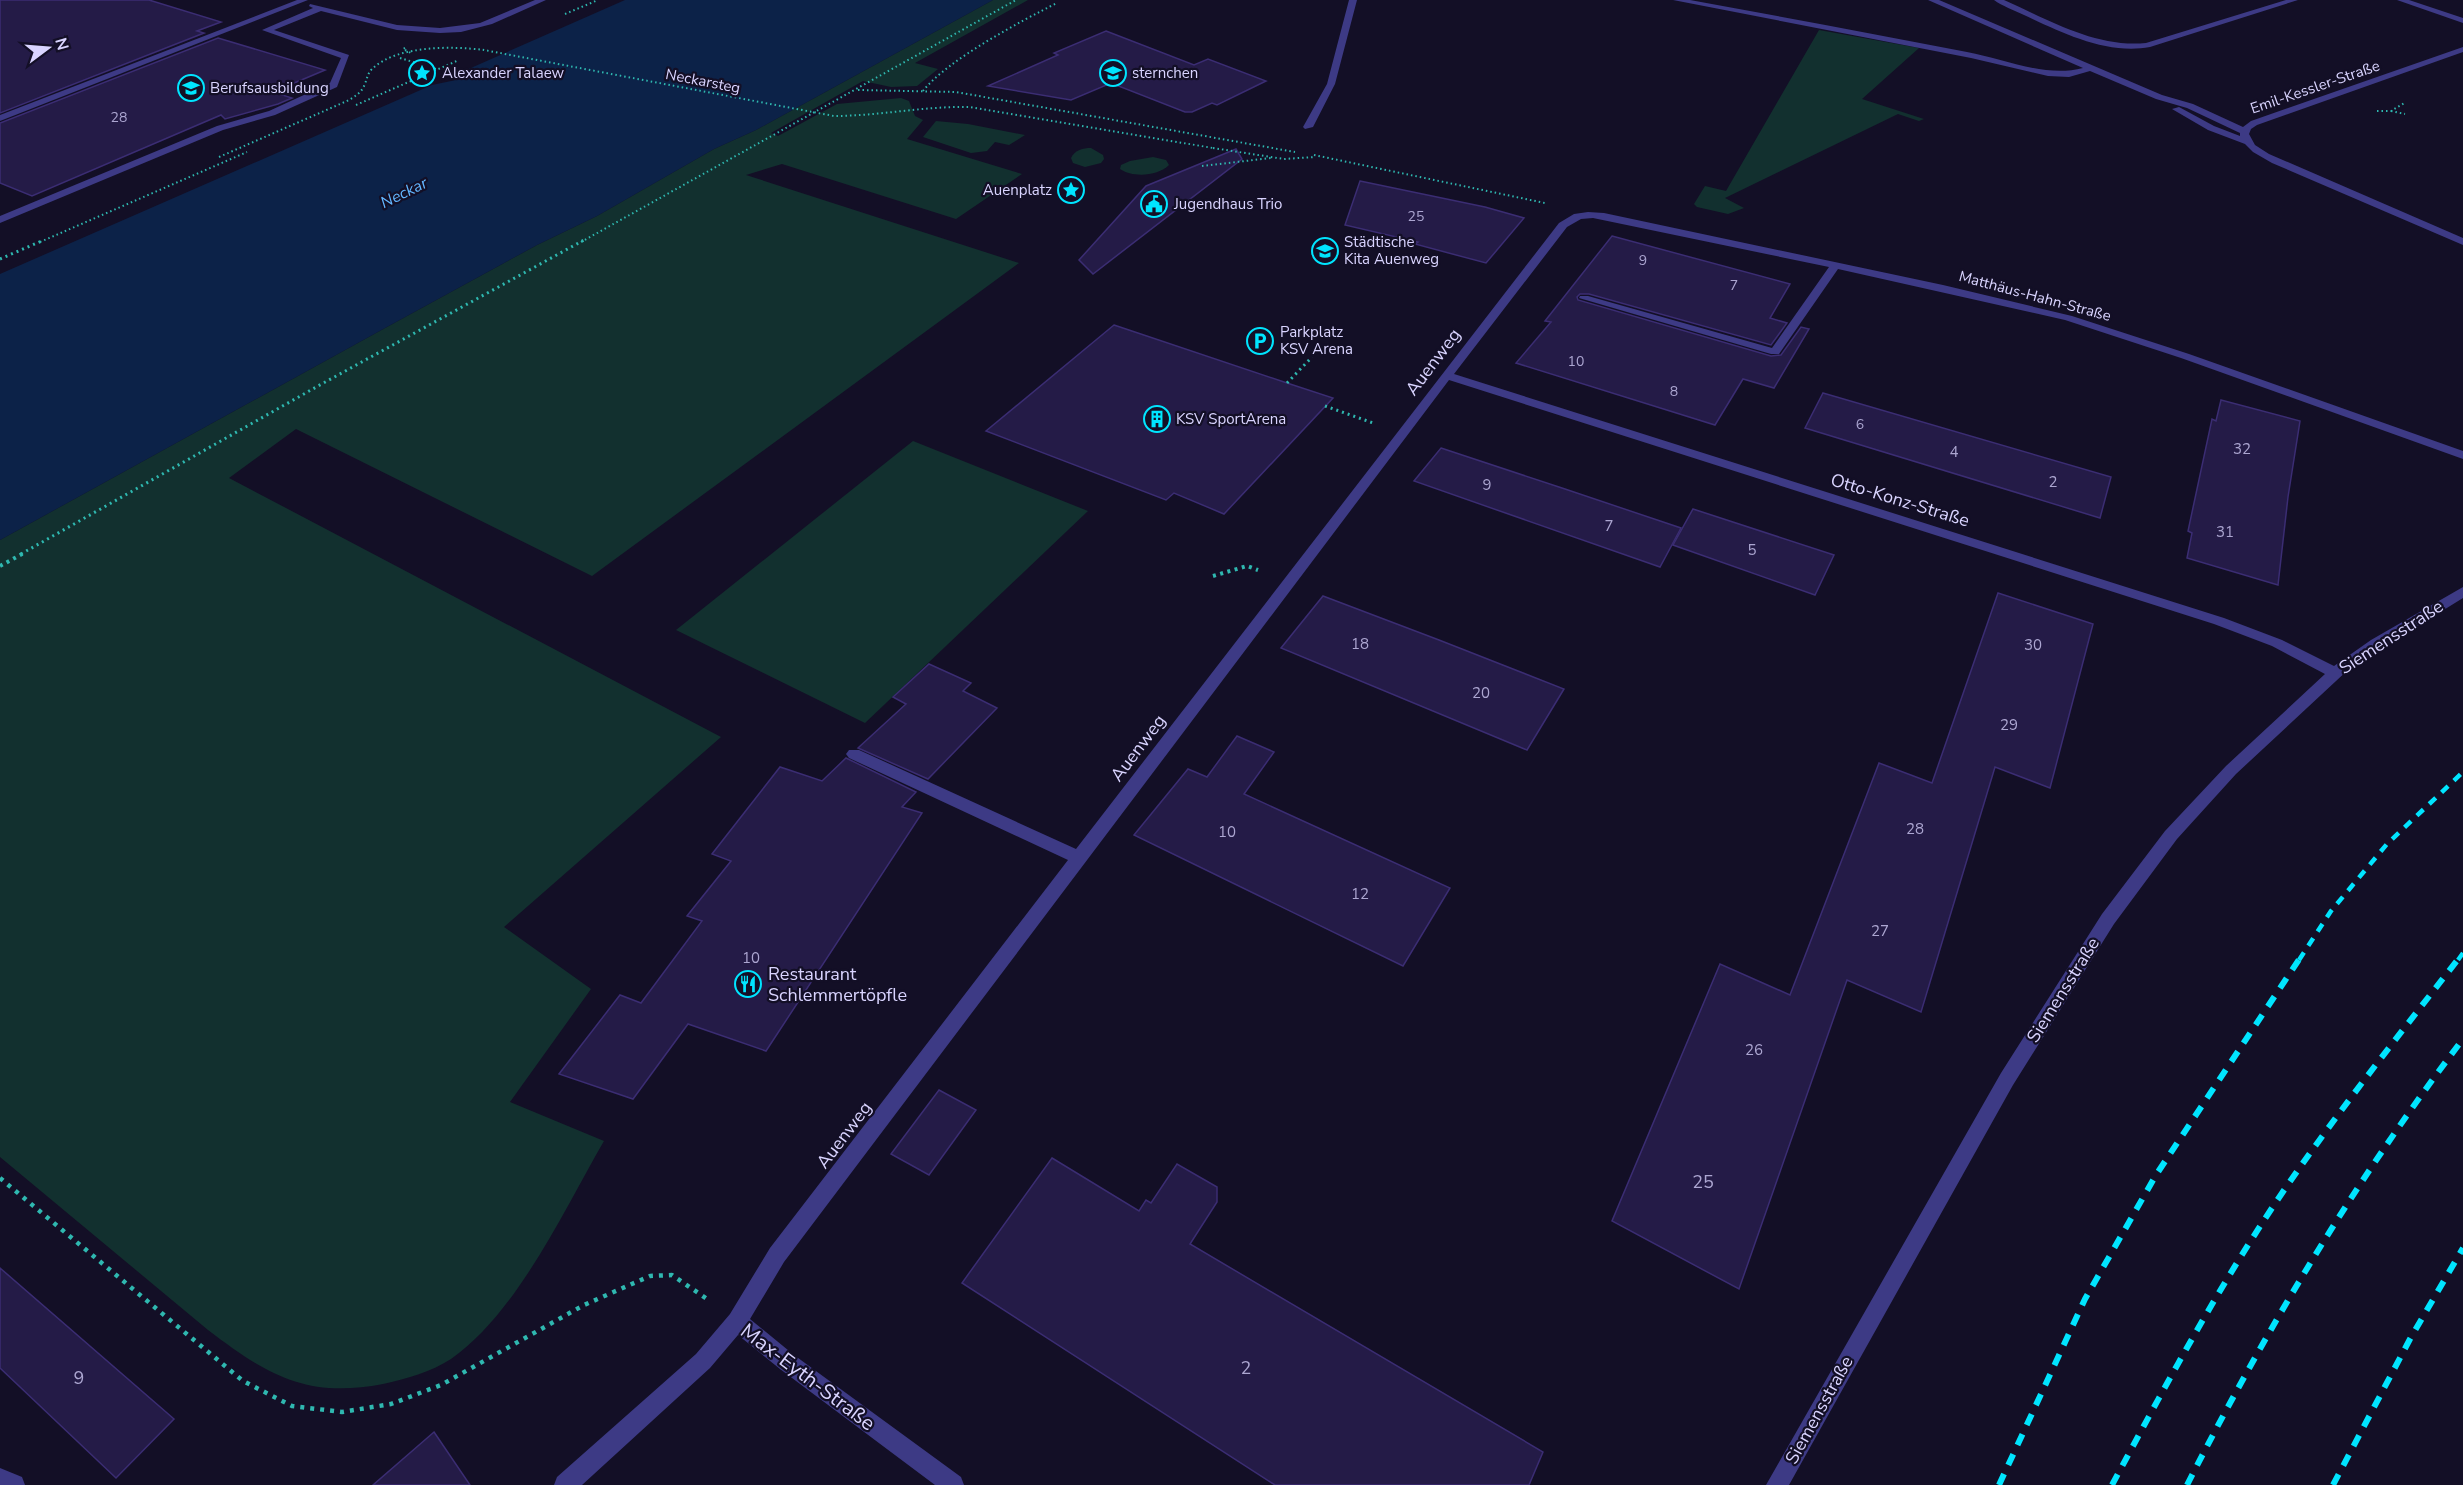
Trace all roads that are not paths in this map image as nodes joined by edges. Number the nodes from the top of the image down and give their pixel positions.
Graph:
1 (542, 0) edge
2 (1353, 0) edge
3 (1677, 0) edge
4 (1932, 0) edge
5 (1998, 0) edge
6 (2295, 0) edge
7 (2401, 0) edge
8 (302, 1) edge
9 (321, 8) junction
10 (2463, 21) edge
11 (2463, 49) edge
12 (2091, 68) junction
13 (2159, 97) junction
14 (0, 118) edge
15 (1308, 127) dead end
16 (2244, 130) junction
17 (2248, 143) junction
18 (1585, 215) joint
19 (0, 220) edge
20 (2463, 242) edge
21 (1836, 265) junction
22 (1584, 298) dead end
23 (1448, 376) junction
24 (2463, 455) edge
25 (2463, 592) edge
26 (2335, 673) junction
27 (854, 754) dead end
28 (1080, 858) junction
29 (737, 1321) junction
30 (0, 1479) edge
31 (14, 1485) edge
32 (565, 1485) edge
33 (953, 1485) edge
34 (1777, 1485) edge

1 - 9 street
2 - 15 street
3 - 12 street
4 - 12 street
5 - 6 street
7 - 10 street
8 - 9 street
8 - 14 street
9 - 19 street
11 - 16 street, Emil-Kessler-Straße
12 - 13 street
13 - 16 street
13 - 17 street
16 - 17 street, Emil-Kessler-Straße
17 - 20 street, Emil-Kessler-Straße
18 - 21 street, Matthäus-Hahn-Straße
18 - 23 street, Auenweg
21 - 22 street
21 - 24 street, Matthäus-Hahn-Straße
23 - 26 street, Otto-Konz-Straße
23 - 28 street, Auenweg
25 - 26 street, Siemensstraße
26 - 34 street, Siemensstraße
27 - 28 street
28 - 29 street, Auenweg
29 - 32 street, Max-Eyth-Straße
29 - 33 street, Max-Eyth-Straße
30 - 31 street

